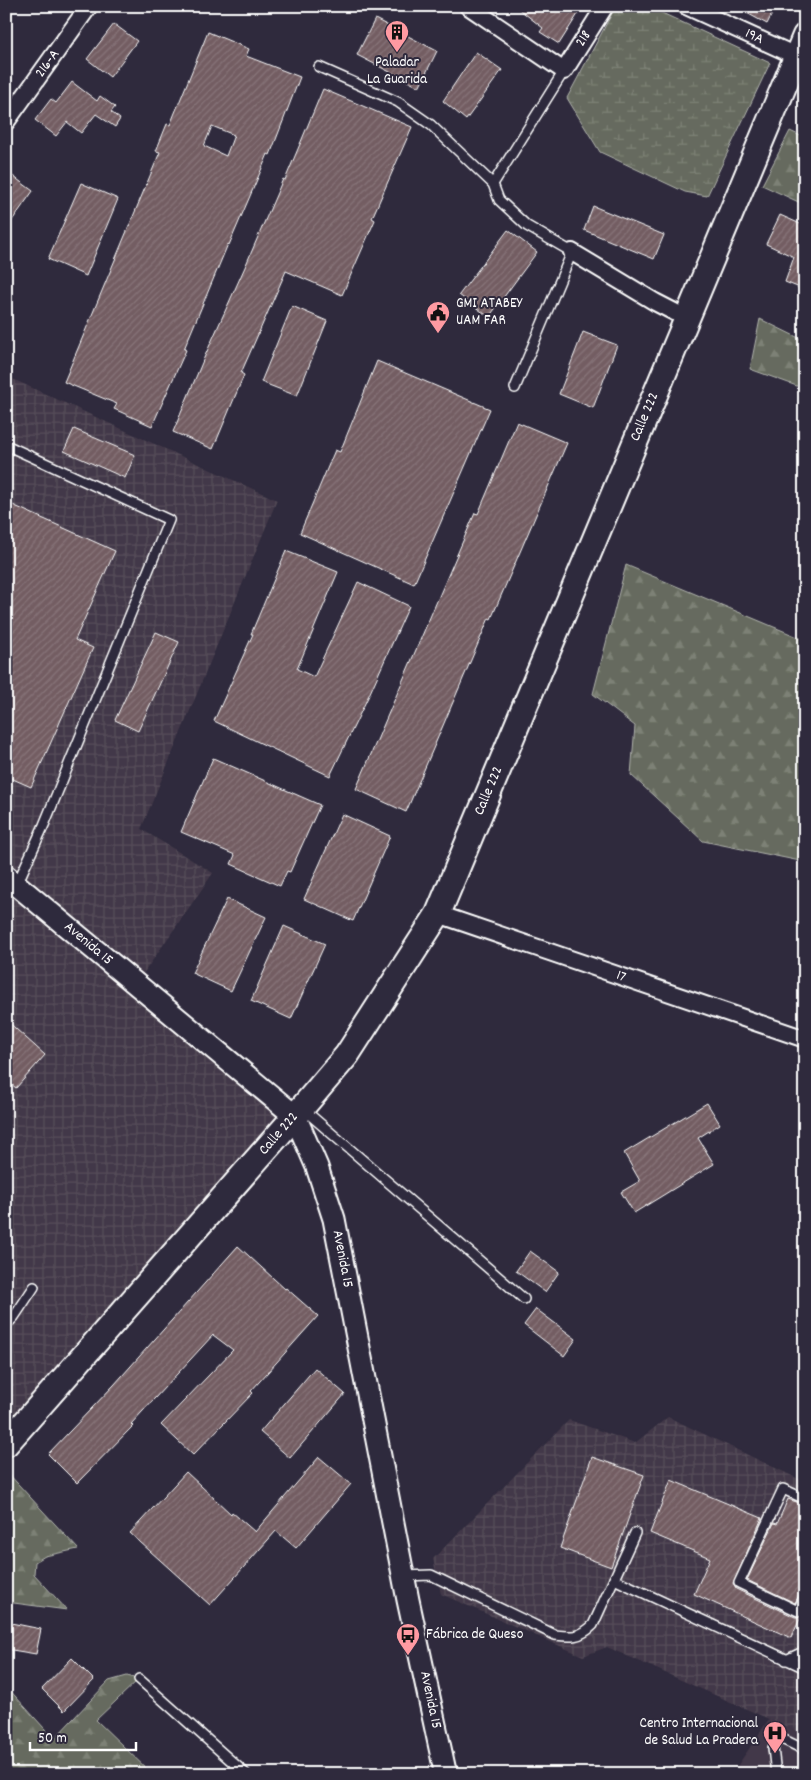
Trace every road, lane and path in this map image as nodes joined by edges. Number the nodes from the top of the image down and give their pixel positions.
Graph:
1 (89, 6) edge
2 (468, 6) edge
3 (604, 6) edge
4 (686, 6) edge
5 (800, 46) edge
6 (319, 67) dead end
7 (564, 71) junction
8 (6, 122) edge
9 (493, 184) junction
10 (572, 252) junction
11 (686, 318) junction
12 (515, 388) dead end
13 (6, 445) edge
14 (12, 880) edge
15 (438, 914) junction
16 (805, 1038) edge
17 (299, 1112) junction
18 (34, 1287) dead end
19 (524, 1299) dead end
20 (6, 1325) edge
21 (6, 1444) edge
22 (805, 1499) edge
23 (635, 1534) dead end
24 (404, 1576) junction
25 (614, 1579) junction
26 (805, 1596) edge
27 (805, 1650) edge
28 (786, 1660) junction
29 (805, 1668) edge
30 (139, 1679) dead end
31 (805, 1750) edge
32 (445, 1773) edge
33 (246, 1774) edge
34 (776, 1774) edge

1 - 8 street, 216-A
2 - 7 street
3 - 7 street, 218
4 - 5 street, 19A
5 - 11 main road, Calle 222
6 - 9 lane
7 - 9 lane
9 - 10 lane
10 - 11 street
10 - 12 lane
11 - 15 main road, Calle 222
13 - 14 lane
14 - 17 street, Avenida 15
15 - 16 street, 17
15 - 17 main road, Calle 222
17 - 19 lane
17 - 21 main road, Calle 222
17 - 24 street, Avenida 15
18 - 20 lane
22 - 26 lane
23 - 25 lane
24 - 25 lane
24 - 32 street, Avenida 15
25 - 28 lane
27 - 28 lane
28 - 29 lane
30 - 33 lane
31 - 34 lane

